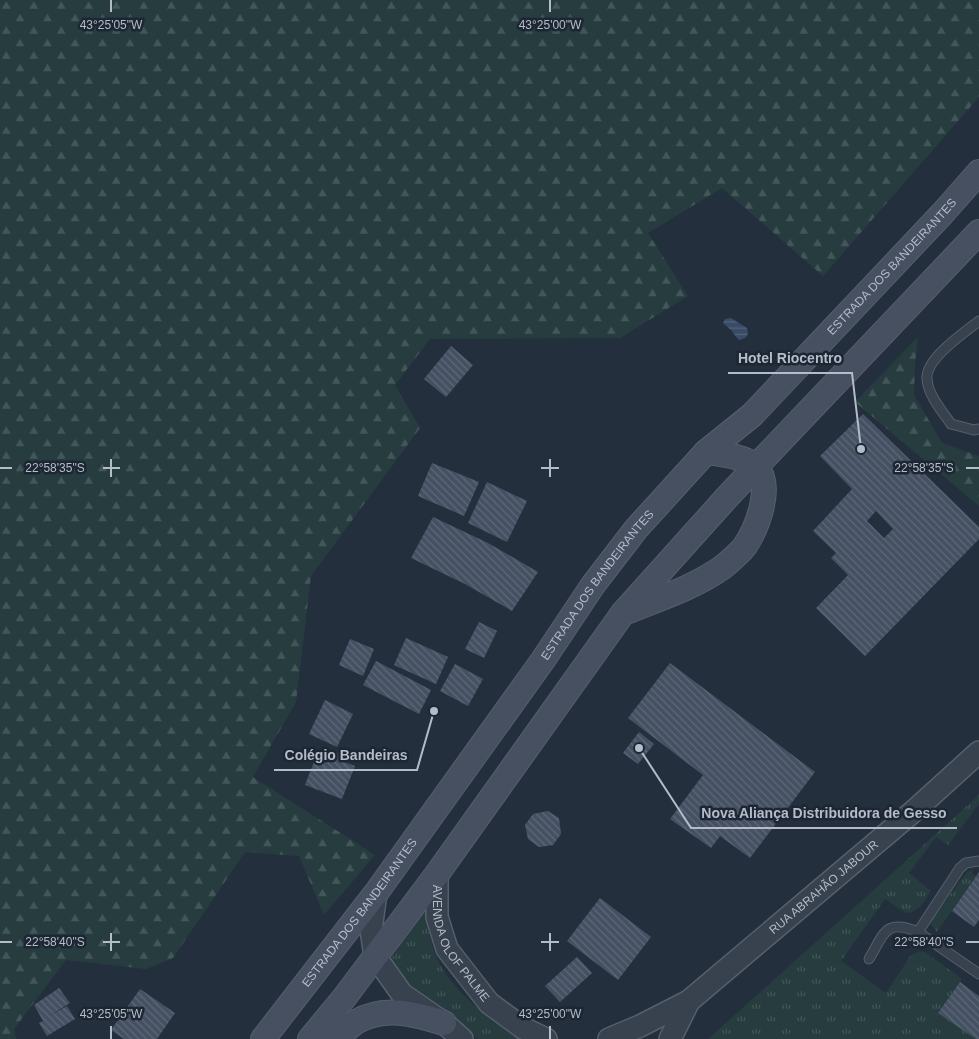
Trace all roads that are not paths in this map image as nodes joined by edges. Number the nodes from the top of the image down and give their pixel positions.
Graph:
1 (979, 172) edge
2 (978, 234) edge
3 (979, 322) edge
4 (979, 429) edge
5 (706, 452) junction
6 (756, 467) junction
7 (623, 613) junction
8 (979, 752) edge
9 (979, 861) edge
10 (437, 874) junction
11 (376, 893) junction
12 (918, 932) junction
13 (375, 956) junction
14 (869, 959) dead end
15 (979, 974) edge
16 (689, 1000) junction
17 (444, 1023) junction
18 (263, 1039) edge
19 (310, 1039) edge
20 (335, 1039) edge
21 (462, 1039) edge
22 (546, 1039) edge
23 (609, 1039) edge
24 (670, 1039) edge

1 - 5 main road, ESTRADA DOS BANDEIRANTES
2 - 6 main road
3 - 4 lane
5 - 6 main road
5 - 11 main road, ESTRADA DOS BANDEIRANTES
6 - 7 main road
6 - 7 main road
7 - 10 main road
8 - 16 street, RUA ABRAHÃO JABOUR
9 - 12 lane
10 - 13 main road
10 - 22 street, AVENIDA OLOF PALME
11 - 13 street
11 - 18 main road, ESTRADA DOS BANDEIRANTES
12 - 14 lane
12 - 15 lane
13 - 17 street
13 - 19 main road
16 - 23 street, RUA ABRAHÃO JABOUR
16 - 24 street, RUA ABRAHÃO JABOUR
17 - 20 main road
17 - 21 street

